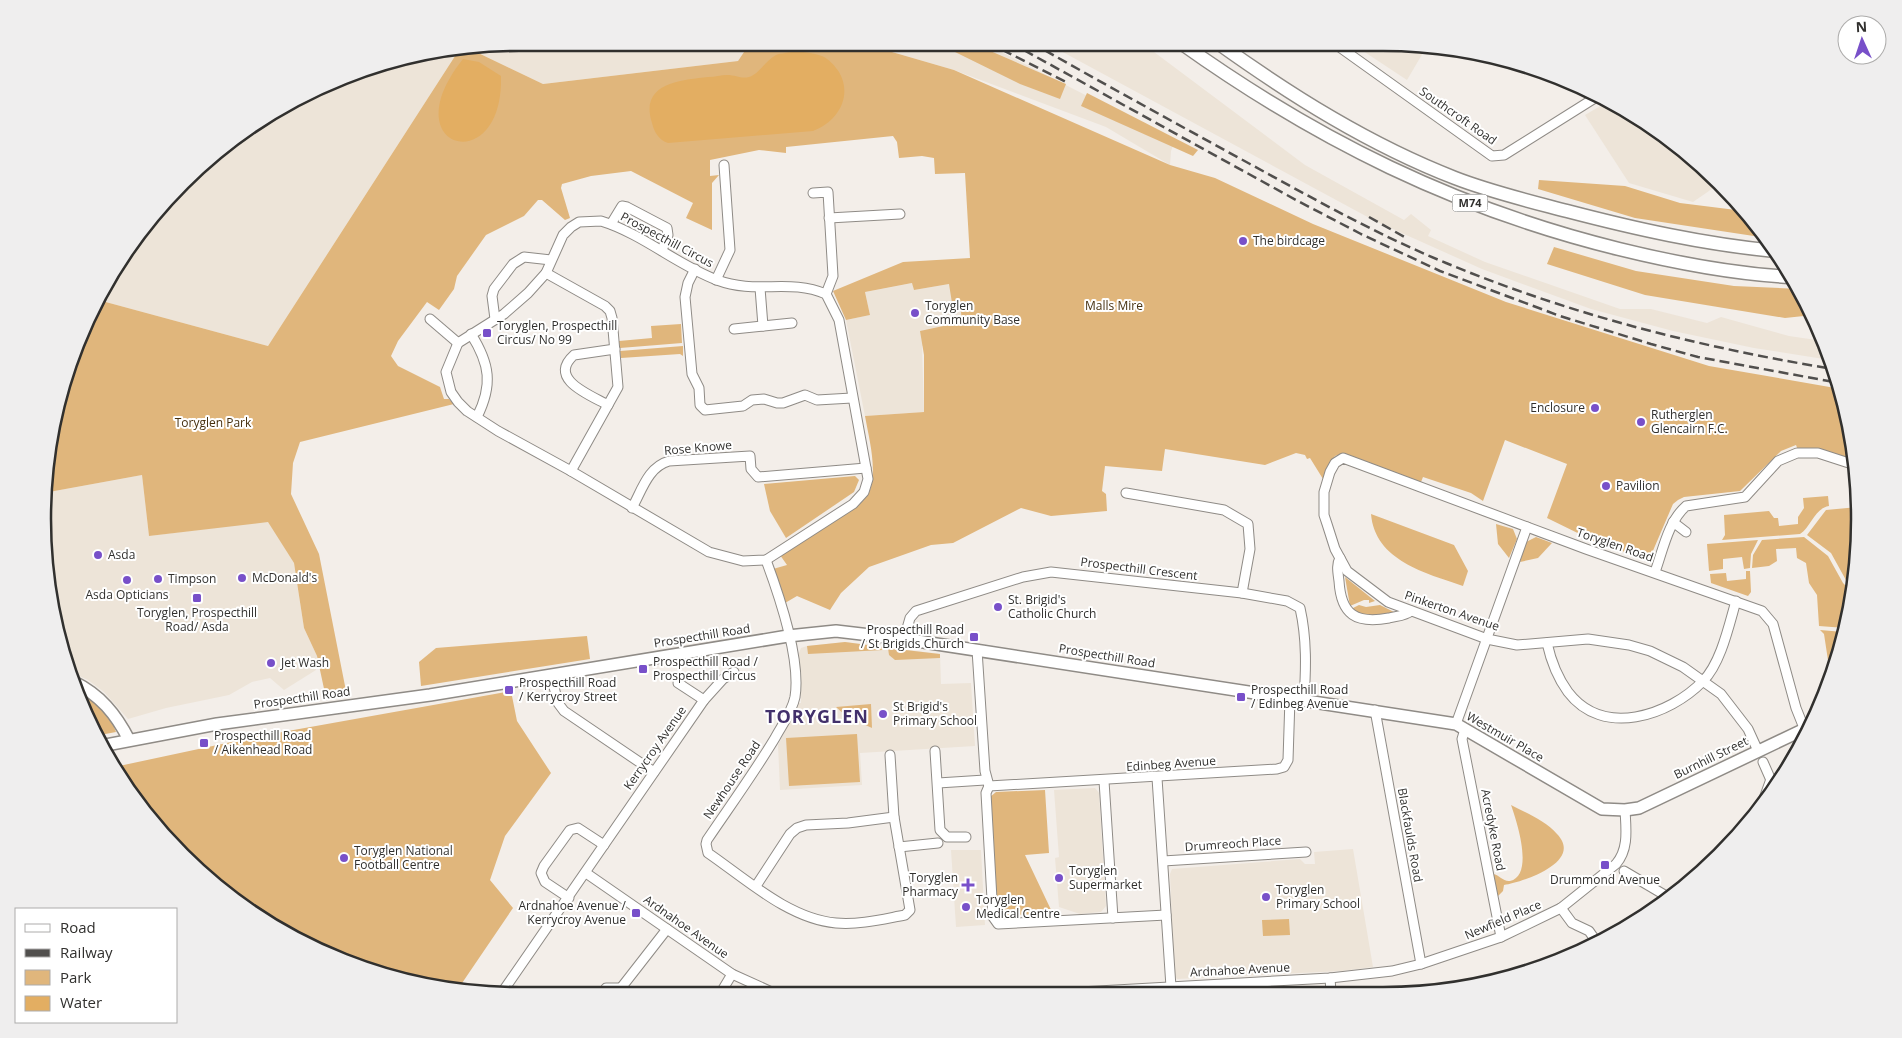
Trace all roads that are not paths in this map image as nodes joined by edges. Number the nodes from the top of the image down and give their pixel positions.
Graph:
1 (1192, 51) edge
2 (1229, 51) edge
3 (1345, 51) edge
4 (1592, 100) edge
5 (724, 165) dead end
6 (813, 193) dead end
7 (900, 214) dead end
8 (829, 218) junction
9 (611, 224) junction
10 (662, 250) junction
11 (1765, 250) edge
12 (551, 260) junction
13 (695, 269) junction
14 (546, 273) junction
15 (1782, 276) edge
16 (716, 280) junction
17 (760, 288) junction
18 (826, 294) junction
19 (495, 318) junction
20 (430, 319) dead end
21 (792, 323) dead end
22 (763, 326) junction
23 (734, 328) dead end
24 (471, 334) junction
25 (458, 343) junction
26 (615, 349) junction
27 (852, 398) junction
28 (608, 405) junction
29 (477, 417) junction
30 (1342, 458) joint
31 (1847, 463) edge
32 (866, 468) junction
33 (571, 471) junction
34 (1126, 493) dead end
35 (632, 508) junction
36 (1673, 522) junction
37 (1527, 527) junction
38 (1686, 532) dead end
39 (1340, 558) junction
40 (766, 560) junction
41 (1655, 572) junction
42 (1242, 593) junction
43 (1736, 601) junction
44 (1411, 611) junction
45 (788, 636) junction
46 (904, 639) junction
47 (1487, 639) junction
48 (1547, 643) junction
49 (977, 650) junction
50 (734, 672) dead end
51 (551, 675) junction
52 (1704, 680) junction
53 (678, 683) dead end
54 (82, 686) edge
55 (1290, 698) junction
56 (704, 700) junction
57 (1304, 700) junction
58 (1375, 710) junction
59 (1804, 723) edge
60 (1461, 727) junction
61 (1800, 731) edge
62 (129, 740) junction
63 (109, 744) edge
64 (935, 751) dead end
65 (1758, 751) junction
66 (890, 755) dead end
67 (1763, 762) dead end
68 (654, 772) junction
69 (1157, 778) junction
70 (1771, 780) edge
71 (1104, 781) junction
72 (938, 783) junction
73 (987, 783) junction
74 (1625, 810) junction
75 (894, 817) junction
76 (966, 837) dead end
77 (938, 843) dead end
78 (604, 844) junction
79 (899, 847) junction
80 (1306, 852) dead end
81 (1163, 861) junction
82 (1624, 871) dead end
83 (586, 873) junction
84 (756, 886) junction
85 (1663, 894) edge
86 (569, 898) junction
87 (1561, 908) junction
88 (1166, 914) junction
89 (1113, 918) junction
90 (667, 928) junction
91 (1501, 937) junction
92 (1593, 937) edge
93 (1421, 964) junction
94 (732, 974) junction
95 (1330, 978) junction
96 (506, 987) edge
97 (624, 987) edge
98 (724, 987) edge
99 (761, 987) edge
100 (1171, 987) edge
101 (1226, 987) edge
102 (1331, 987) edge

1 - 15 highway, M74
2 - 11 highway, M74
3 - 4 street, Southcroft Road
5 - 16 street
6 - 8 street
7 - 8 street
8 - 18 street
9 - 10 street, Prospecthill Circus
9 - 10 street
9 - 12 street, Prospecthill Circus
10 - 13 street, Prospecthill Circus
12 - 14 street, Prospecthill Circus
12 - 19 street
13 - 16 street, Prospecthill Circus
13 - 27 street
14 - 19 street, Prospecthill Circus
14 - 26 street
16 - 17 street, Prospecthill Circus
17 - 18 street, Prospecthill Circus
17 - 22 street
18 - 27 street
19 - 24 street, Prospecthill Circus
20 - 25 street
21 - 22 street
22 - 23 street
24 - 25 street, Prospecthill Circus
24 - 29 street
25 - 29 street
26 - 28 street
26 - 28 street
27 - 32 street
28 - 33 street
29 - 33 street
30 - 37 street, Toryglen Road
30 - 39 street, Pinkerton Avenue
31 - 36 street
32 - 35 street, Rose Knowe
32 - 40 street
33 - 35 street
34 - 42 street
35 - 40 street
36 - 38 street
36 - 41 street
37 - 41 street, Toryglen Road
37 - 47 street, Acredyke Road
39 - 44 street, Pinkerton Avenue
39 - 44 street
40 - 45 street
41 - 43 street, Toryglen Road
42 - 46 street, Prospecthill Crescent
42 - 57 street, Prospecthill Crescent
43 - 52 street
43 - 59 street, Toryglen Road
44 - 47 street, Pinkerton Avenue
45 - 46 main road, Prospecthill Road
45 - 51 main road, Prospecthill Road
45 - 84 street, Newhouse Road
46 - 49 main road, Prospecthill Road
47 - 48 street, Pinkerton Avenue
47 - 60 street, Acredyke Road
48 - 52 street, Pinkerton Avenue
48 - 52 street
49 - 55 main road, Prospecthill Road
49 - 73 street
50 - 56 street, Kerrycroy Avenue
51 - 62 main road, Prospecthill Road
51 - 68 street
52 - 65 street, Pinkerton Avenue
53 - 56 street
54 - 62 main road
55 - 57 main road, Prospecthill Road
55 - 69 street, Edinbeg Avenue
56 - 68 street, Kerrycroy Avenue
57 - 58 main road, Westmuir Place
58 - 60 main road, Westmuir Place
58 - 93 street, Blackfaulds Road
60 - 74 main road, Westmuir Place
60 - 91 street, Acredyke Road
61 - 65 main road, Burnhill Street
62 - 63 main road, Prospecthill Road
64 - 72 street
65 - 74 main road, Burnhill Street
66 - 75 street
67 - 70 street
68 - 78 street, Kerrycroy Avenue
69 - 71 street, Edinbeg Avenue
69 - 81 street
71 - 73 street, Edinbeg Avenue
71 - 89 street
72 - 73 street, Edinbeg Avenue
72 - 76 street
73 - 89 street
74 - 87 street, Newfield Place
75 - 79 street
75 - 84 street
77 - 79 street
78 - 83 street, Kerrycroy Avenue
78 - 86 street
79 - 84 street, Newhouse Road
80 - 81 street, Drumreoch Place
81 - 88 street
82 - 85 street
83 - 86 street, Kerrycroy Avenue
83 - 90 street, Ardnahoe Avenue
86 - 96 street, Kerrycroy Avenue
87 - 91 street, Newfield Place
87 - 92 street
88 - 89 street
88 - 100 street
90 - 94 street, Ardnahoe Avenue
90 - 97 street
91 - 93 street, Newfield Place
93 - 95 street, Newfield Place
94 - 98 street
94 - 99 street, Ardnahoe Avenue
95 - 101 street, Ardnahoe Avenue
95 - 102 street

